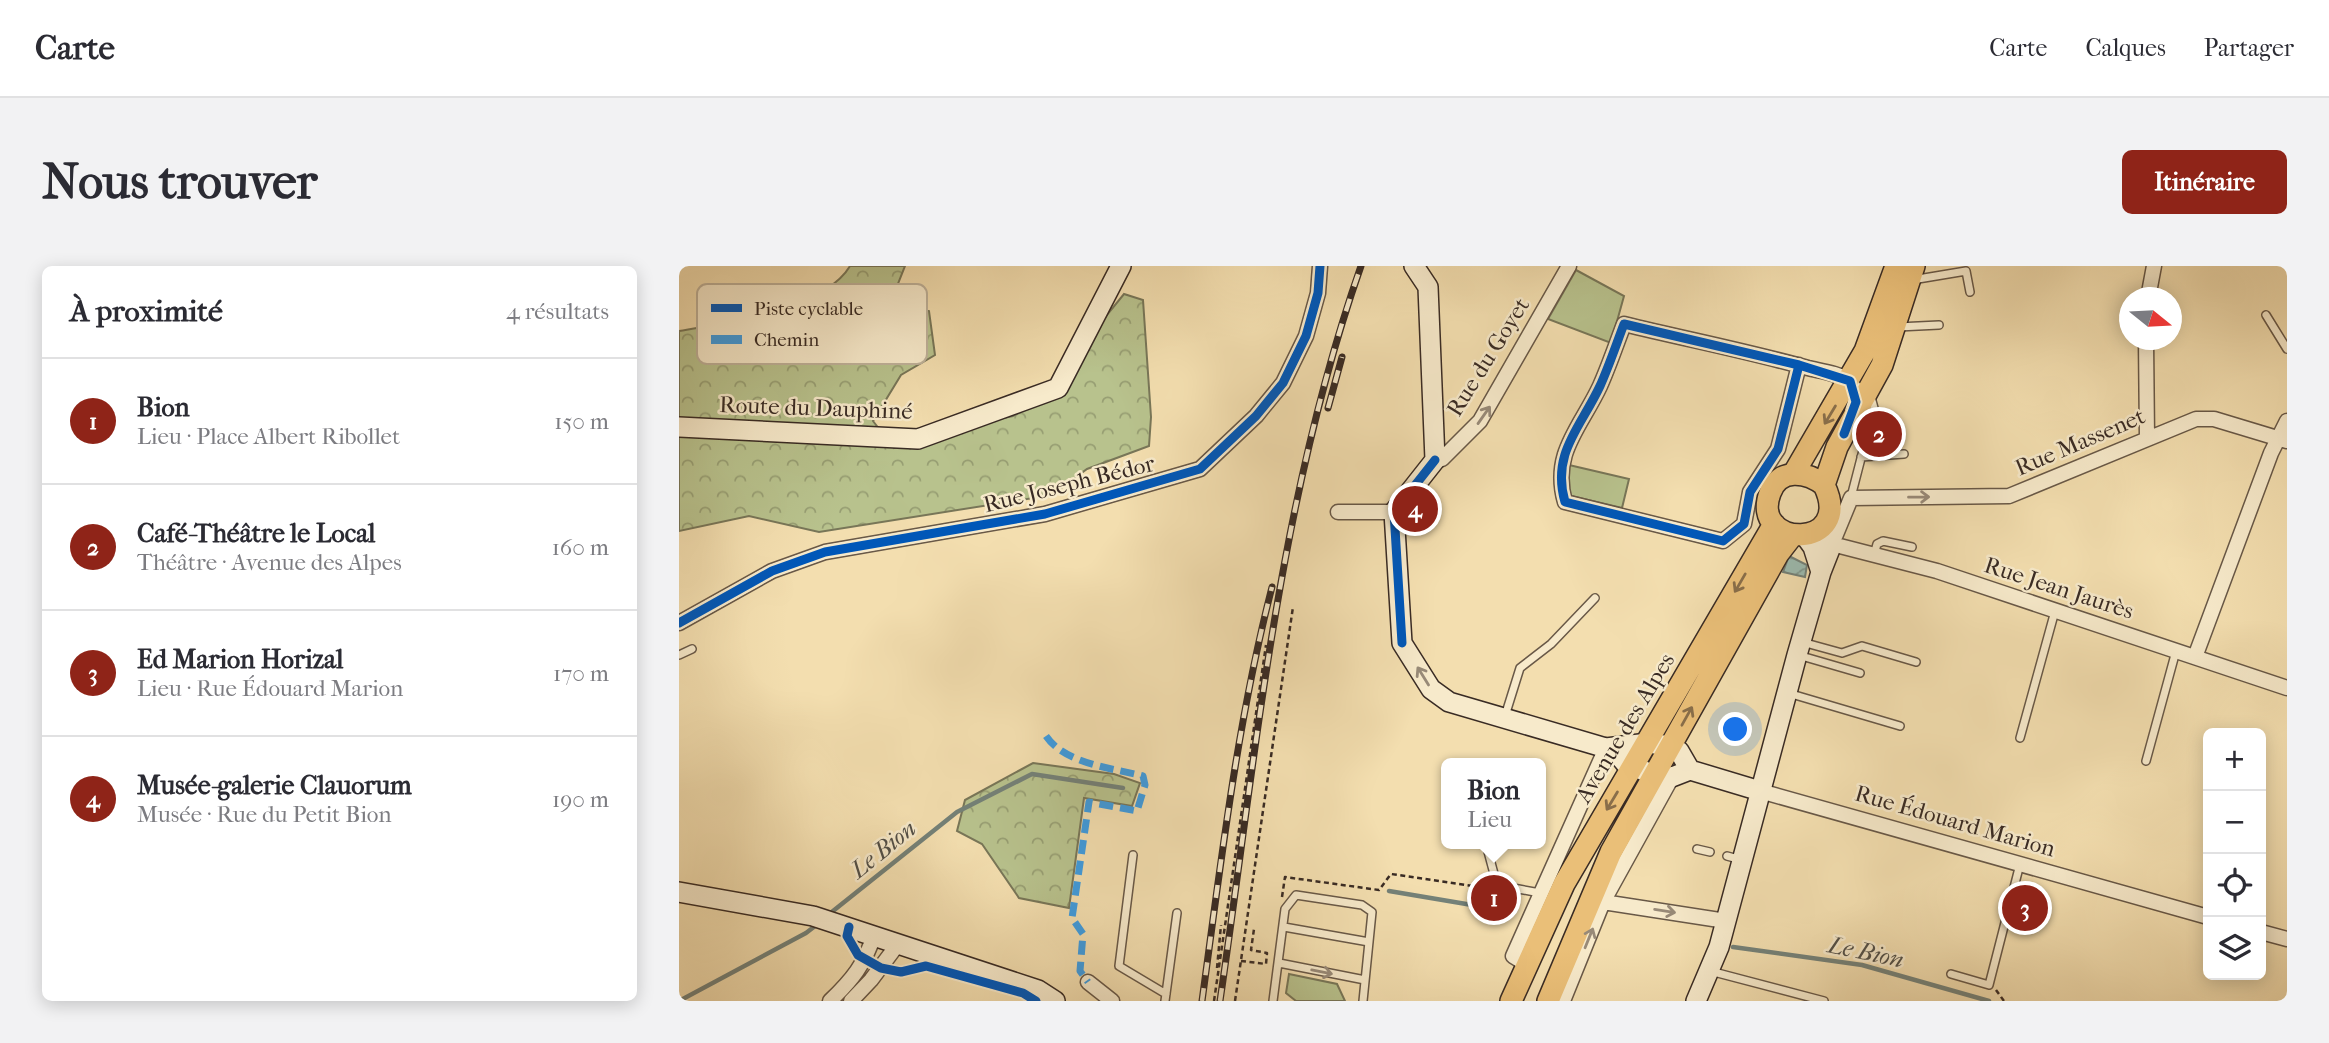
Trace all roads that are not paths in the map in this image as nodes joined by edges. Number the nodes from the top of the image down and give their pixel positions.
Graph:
1 (1121, 266) edge
2 (1321, 266) edge
3 (1414, 266) edge
4 (1569, 266) edge
5 (1885, 266) edge
6 (2154, 266) edge
7 (1906, 270) edge
8 (2150, 287) edge
9 (1970, 292) dead end
10 (2266, 315) dead end
11 (1898, 318) junction
12 (1939, 325) dead end
13 (1873, 333) junction
14 (2287, 349) edge
15 (2146, 350) edge
16 (1799, 365) junction
17 (1860, 386) junction
18 (2287, 421) edge
19 (679, 427) edge
20 (2147, 438) junction
21 (2283, 440) edge
22 (1904, 454) dead end
23 (1861, 457) junction
24 (1435, 460) junction
25 (1794, 473) junction
26 (1824, 485) junction
27 (1851, 498) junction
28 (1338, 512) dead end
29 (1394, 512) junction
30 (1774, 524) junction
31 (1811, 541) junction
32 (1912, 547) dead end
33 (1874, 556) junction
34 (1595, 598) dead end
35 (2055, 610) junction
36 (679, 623) edge
37 (1799, 648) junction
38 (692, 649) dead end
39 (2176, 650) junction
40 (679, 655) edge
41 (2195, 657) junction
42 (1916, 662) dead end
43 (1860, 673) dead end
44 (2287, 688) edge
45 (1787, 693) junction
46 (1504, 718) junction
47 (1900, 726) dead end
48 (2020, 738) dead end
49 (1648, 743) junction
50 (1670, 746) junction
51 (1609, 748) junction
52 (2146, 761) dead end
53 (1633, 767) junction
54 (1672, 774) junction
55 (1760, 790) junction
56 (1487, 849) edge
57 (1697, 849) dead end
58 (1710, 852) dead end
59 (1133, 855) dead end
60 (2020, 864) junction
61 (679, 892) edge
62 (1540, 893) junction
63 (1603, 902) junction
64 (1177, 913) dead end
65 (2203, 916) edge
66 (1726, 921) junction
67 (1284, 927) junction
68 (2266, 933) edge
69 (874, 935) junction
70 (2287, 939) edge
71 (1369, 942) junction
72 (898, 944) junction
73 (1275, 963) junction
74 (1526, 964) junction
75 (1710, 971) junction
76 (1951, 974) dead end
77 (1364, 980) junction
78 (1087, 982) dead end
79 (1166, 997) edge
80 (831, 1001) edge
81 (851, 1001) edge
82 (1055, 1001) edge
83 (1112, 1001) edge
84 (1273, 1001) edge
85 (1363, 1001) edge
86 (1511, 1001) edge
87 (1548, 1001) edge
88 (1563, 1001) edge
89 (1696, 1001) edge
90 (1824, 1001) edge

1 - 19 street, Route du Dauphiné
2 - 36 street, Rue Joseph Bédor
3 - 24 street
24 -> 4 street, Rue du Goyet
5 - 13 street
6 - 8 street
7 - 9 lane
7 - 11 main road
7 - 13 main road, Avenue des Alpes
10 - 14 lane
11 - 12 lane
11 - 17 main road
13 - 17 main road, Avenue des Alpes
15 - 20 street
16 - 16 street
16 - 17 street
17 - 23 lane
17 -> 25 main road, Avenue des Alpes
17 - 26 main road, Avenue des Alpes
18 - 21 street
20 - 21 street, Rue Massenet
27 -> 20 street, Rue Massenet
21 - 41 street
22 - 23 lane
23 - 27 lane
24 - 29 street
25 - 26 main road
25 - 30 main road, Avenue des Alpes
26 - 31 main road, Avenue des Alpes
27 - 31 street
28 - 29 street
46 -> 29 street, Rue Édouard Marion
30 - 31 main road
30 -> 49 main road, Avenue des Alpes
31 - 33 street, Rue Jean Jaurès
31 - 37 street
50 -> 31 main road, Avenue des Alpes
32 - 33 lane
33 - 35 street, Rue Jean Jaurès
34 - 46 lane
35 - 39 street, Rue Jean Jaurès
35 - 48 lane
37 - 42 lane
37 - 43 lane
37 - 45 street
38 - 40 lane
39 - 41 street, Rue Jean Jaurès
39 - 52 lane
41 - 44 street, Rue Jean Jaurès
45 - 47 lane
45 - 55 street
46 - 51 street, Rue Édouard Marion
49 - 50 street, Rue Édouard Marion
49 - 51 street, Rue Édouard Marion
49 - 53 main road, Avenue des Alpes
50 - 54 main road, Avenue des Alpes
50 - 54 street
51 - 53 street, Rue Édouard Marion
51 - 62 street
53 - 54 street, Rue Édouard Marion
53 -> 74 main road, Avenue des Alpes
54 - 55 street, Rue Édouard Marion
54 - 63 street, Avenue des Alpes
54 - 87 main road, Avenue des Alpes
55 - 60 street, Rue Édouard Marion
55 - 66 street
56 - 62 lane
57 - 58 lane
59 - 79 lane
60 - 65 street, Rue Édouard Marion
60 - 76 lane
61 - 69 street
62 - 74 street
63 -> 66 street
88 -> 63 street, Avenue des Alpes
64 - 79 lane
66 - 75 street
67 - 71 lane
67 - 71 lane
67 - 73 lane
68 - 70 street
69 - 72 street
69 - 80 street
71 - 77 lane
72 - 81 street
72 - 82 street
73 -> 77 lane
73 - 84 lane
74 - 86 main road, Avenue des Alpes
75 - 89 street
75 - 90 lane
77 - 85 lane
78 - 83 street

